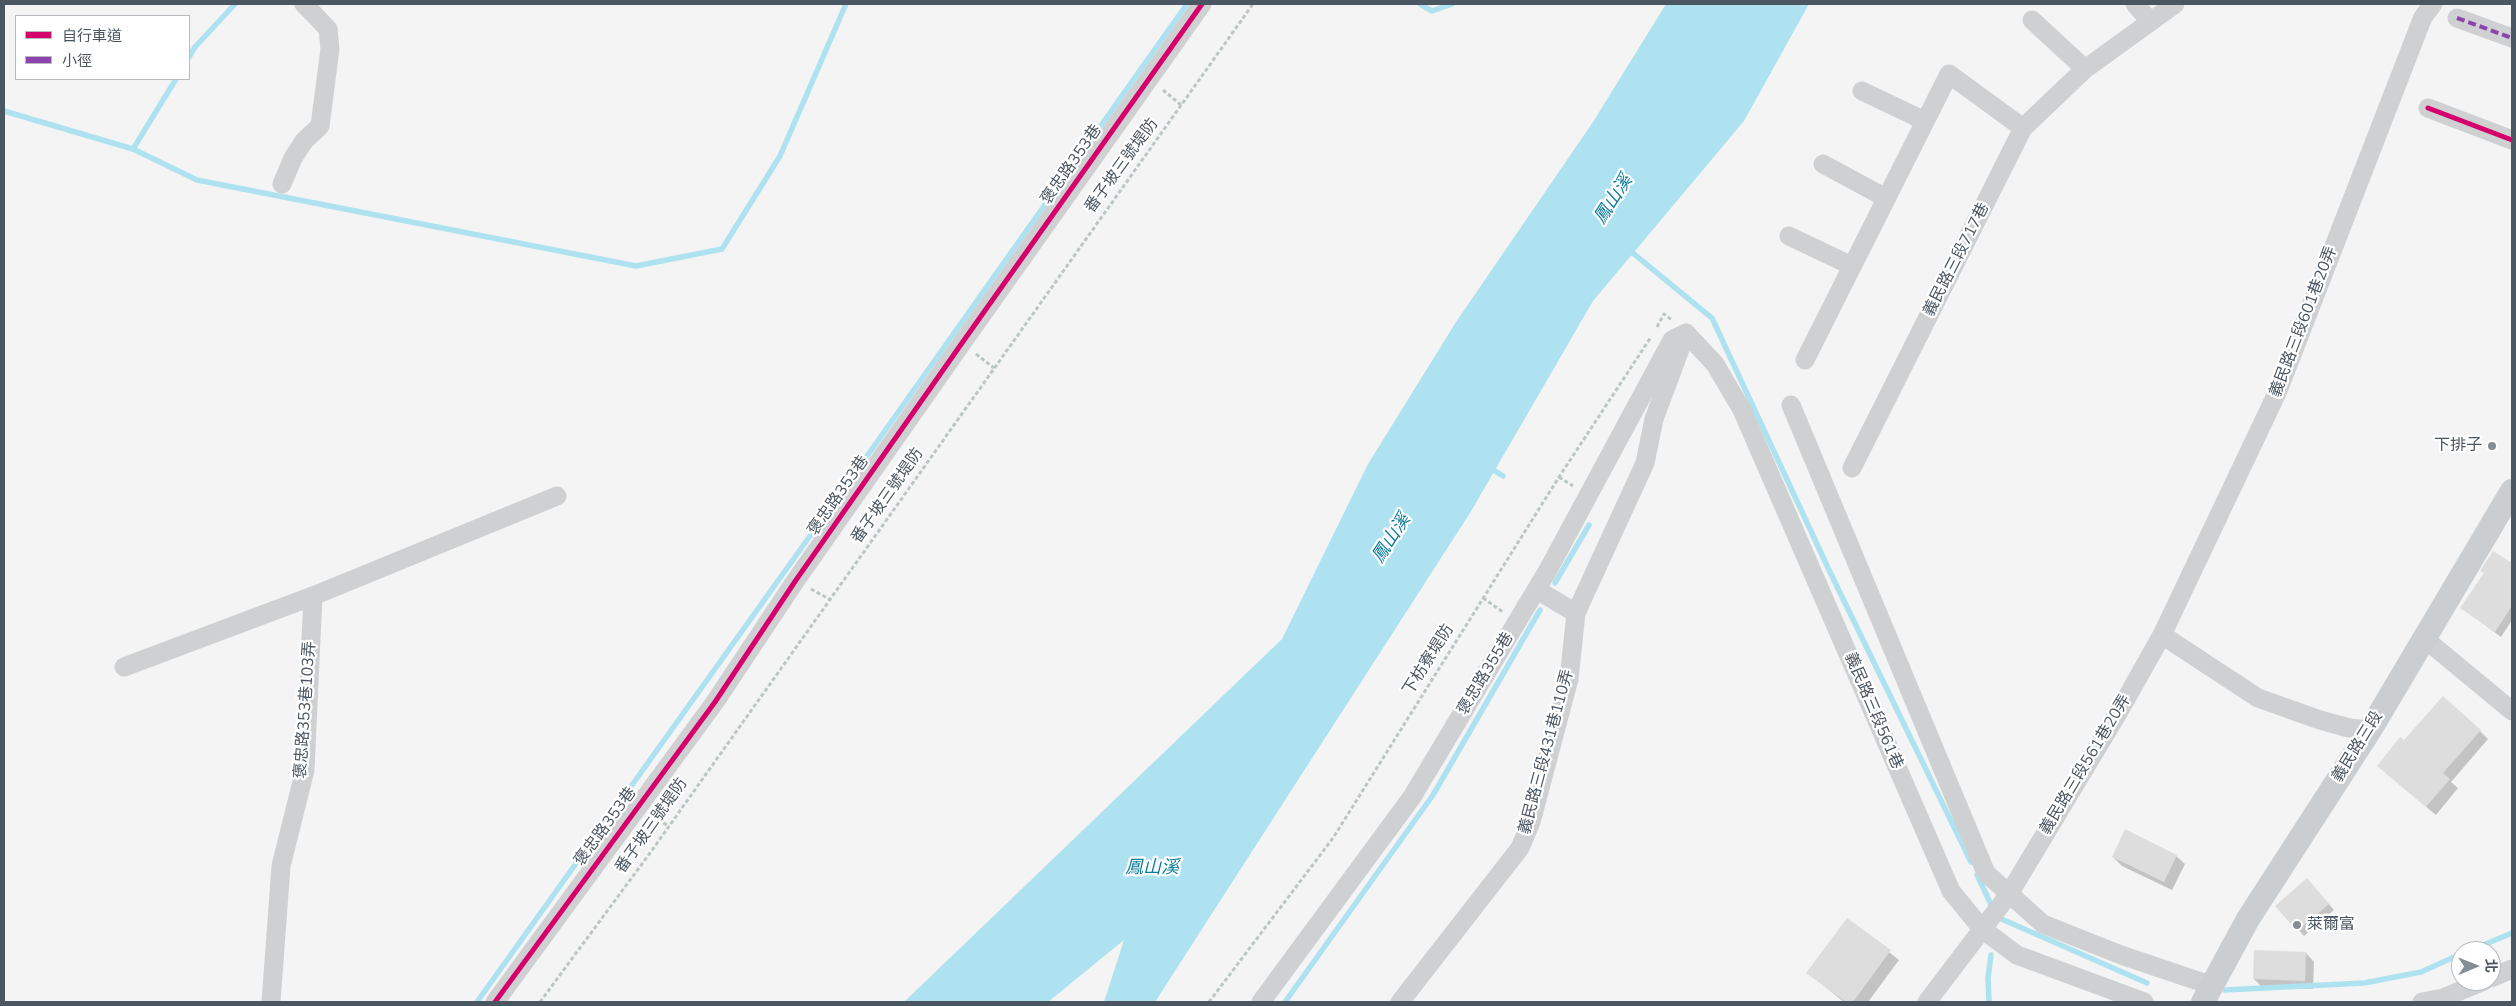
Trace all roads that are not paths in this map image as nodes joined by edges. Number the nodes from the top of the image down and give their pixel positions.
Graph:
1 (304, 4) edge
2 (1202, 4) edge
3 (2135, 4) edge
4 (2175, 4) edge
5 (2433, 4) edge
6 (2457, 18) dead end
7 (2032, 20) dead end
8 (2150, 21) junction
9 (2512, 38) edge
10 (2085, 69) junction
11 (1862, 91) dead end
12 (2428, 108) dead end
13 (1925, 121) junction
14 (2023, 128) junction
15 (2512, 140) edge
16 (1823, 164) dead end
17 (282, 184) dead end
18 (1886, 198) junction
19 (1789, 236) dead end
20 (1852, 266) junction
21 (1686, 333) junction
22 (1805, 360) dead end
23 (1791, 405) dead end
24 (1852, 468) dead end
25 (2512, 491) edge
26 (558, 496) dead end
27 (1537, 590) junction
28 (313, 596) junction
29 (1576, 613) junction
30 (2162, 635) junction
31 (2425, 639) junction
32 (124, 667) dead end
33 (2512, 711) edge
34 (2370, 730) junction
35 (2009, 894) junction
36 (1982, 929) junction
37 (2460, 991) edge
38 (2208, 994) edge
39 (271, 1002) edge
40 (495, 1002) edge
41 (1261, 1002) edge
42 (1400, 1002) edge
43 (1927, 1002) edge
44 (2144, 1002) edge
45 (2422, 1002) edge

1 - 17 street
2 - 40 street, 褒忠路353巷
3 - 8 street
4 - 8 street, 義民路三段717巷
5 - 30 street, 義民路三段601巷20弄
6 - 9 street
7 - 10 street
8 - 10 street, 義民路三段717巷
10 - 14 street, 義民路三段717巷
11 - 13 street
12 - 15 street
13 - 14 street
13 - 18 street
14 - 24 street, 義民路三段717巷
16 - 18 street
18 - 20 street
19 - 20 street
20 - 22 street
21 - 27 street, 褒忠路355巷
21 - 29 street, 義民路三段431巷110弄
21 - 36 street, 義民路三段561巷
23 - 35 street
25 - 31 main road, 義民路三段
26 - 28 street
27 - 29 street
27 - 41 street, 褒忠路355巷
28 - 32 street
28 - 39 street, 褒忠路353巷103弄
29 - 42 street, 義民路三段431巷110弄
30 - 34 street
30 - 35 street, 義民路三段561巷20弄
31 - 33 street
31 - 34 main road, 義民路三段
34 - 38 main road, 義民路三段
35 - 36 street, 義民路三段561巷20弄
35 - 38 street
36 - 43 street, 義民路三段561巷20弄
36 - 44 street, 義民路三段561巷
37 - 45 street

